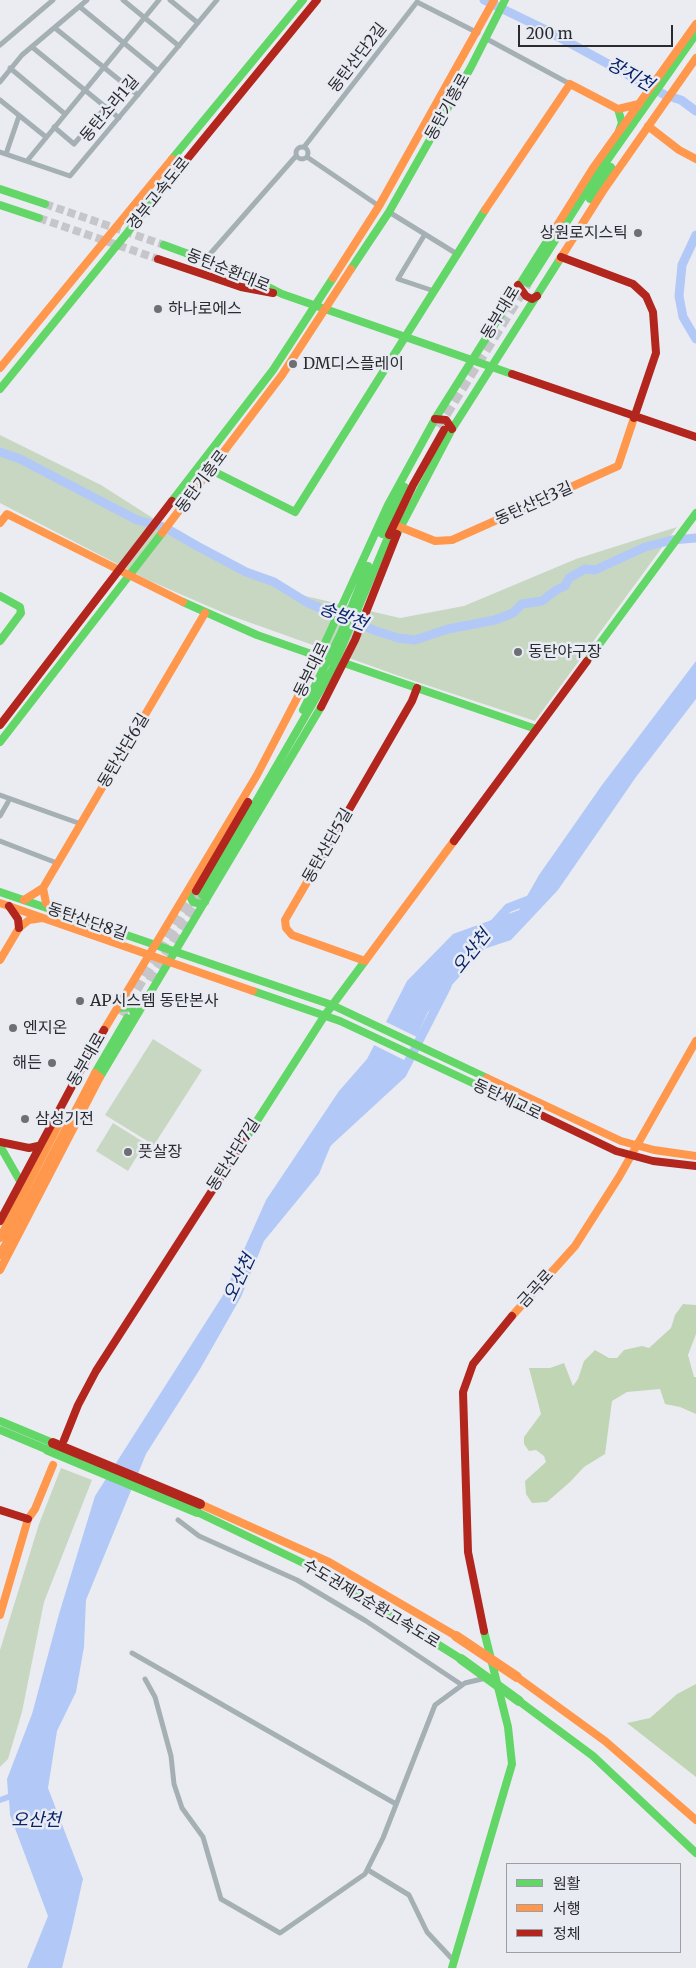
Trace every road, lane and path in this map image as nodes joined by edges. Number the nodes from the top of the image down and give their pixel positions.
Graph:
1 (52, 0) edge
2 (88, 0) edge
3 (123, 0) edge
4 (159, 0) edge
5 (170, 0) edge
6 (217, 0) edge
7 (303, 0) edge
8 (317, 0) edge
9 (494, 0) edge
10 (505, 0) edge
11 (80, 7) junction
12 (144, 18) junction
13 (198, 23) junction
14 (488, 23) junction
15 (696, 24) edge
16 (55, 28) junction
17 (696, 34) edge
18 (482, 36) junction
19 (124, 42) junction
20 (0, 45) edge
21 (696, 45) edge
22 (32, 46) junction
23 (179, 46) junction
24 (696, 58) edge
25 (104, 67) junction
26 (10, 68) junction
27 (158, 71) junction
28 (668, 79) junction
29 (0, 82) edge
30 (570, 84) junction
31 (85, 90) junction
32 (138, 95) junction
33 (0, 100) edge
34 (648, 104) junction
35 (106, 107) junction
36 (618, 109) junction
37 (65, 114) junction
38 (19, 116) junction
39 (119, 118) junction
40 (648, 126) junction
41 (54, 127) junction
42 (619, 132) junction
43 (46, 137) junction
44 (304, 147) junction
45 (3, 153) edge
46 (296, 156) junction
47 (307, 157) junction
48 (696, 159) edge
49 (27, 161) junction
50 (0, 189) edge
51 (44, 204) tunnel mouth
52 (0, 205) edge
53 (379, 206) junction
54 (389, 212) junction
55 (39, 218) tunnel mouth
56 (425, 234) junction
57 (164, 246) tunnel mouth
58 (210, 254) dead end
59 (457, 254) junction
60 (561, 257) junction
61 (158, 259) tunnel mouth
62 (529, 288) junction
63 (434, 291) junction
64 (282, 294) junction
65 (319, 307) junction
66 (405, 336) junction
67 (472, 360) junction
68 (492, 366) junction
69 (0, 368) edge
70 (0, 388) edge
71 (635, 416) junction
72 (442, 426) junction
73 (696, 437) edge
74 (210, 470) junction
75 (696, 513) edge
76 (166, 520) junction
77 (0, 523) edge
78 (400, 527) junction
79 (123, 574) junction
80 (0, 596) edge
81 (205, 613) junction
82 (352, 615) junction
83 (344, 636) junction
84 (0, 641) edge
85 (320, 657) junction
86 (344, 664) junction
87 (314, 688) junction
88 (417, 688) junction
89 (331, 690) junction
90 (298, 700) junction
91 (0, 725) edge
92 (536, 729) junction
93 (0, 742) edge
94 (0, 795) edge
95 (8, 802) dead end
96 (0, 816) edge
97 (81, 824) junction
98 (0, 841) edge
99 (57, 864) junction
100 (42, 888) junction
101 (0, 892) edge
102 (198, 895) junction
103 (24, 900) junction
104 (4, 904) edge
105 (56, 912) junction
106 (43, 918) junction
107 (19, 928) junction
108 (3, 949) edge
109 (152, 951) junction
110 (171, 957) junction
111 (0, 960) edge
112 (365, 960) junction
113 (332, 1005) junction
114 (325, 1015) junction
115 (124, 1016) junction
116 (353, 1020) junction
117 (696, 1041) edge
118 (0, 1142) edge
119 (0, 1146) edge
120 (38, 1146) junction
121 (637, 1146) junction
122 (631, 1156) junction
123 (696, 1156) edge
124 (55, 1160) junction
125 (696, 1166) edge
126 (20, 1181) junction
127 (0, 1221) edge
128 (0, 1238) edge
129 (0, 1255) edge
130 (0, 1260) edge
131 (0, 1270) edge
132 (0, 1421) edge
133 (0, 1430) edge
134 (64, 1440) dead end
135 (51, 1446) junction
136 (53, 1465) dead end
137 (199, 1508) junction
138 (0, 1510) edge
139 (28, 1520) junction
140 (178, 1520) dead end
141 (0, 1615) edge
142 (132, 1653) dead end
143 (494, 1676) junction
144 (145, 1679) dead end
145 (462, 1685) junction
146 (396, 1804) junction
147 (696, 1820) edge
148 (696, 1853) edge
149 (368, 1870) junction
150 (453, 1965) edge

1 - 20 street
2 - 11 street
3 - 12 street
4 - 12 street
5 - 13 street
6 - 13 street, 동탄소라1길
7 - 69 main road, 경부고속도로
8 - 70 main road, 경부고속도로
9 - 14 main road, 동탄기흥로
10 - 14 main road, 동탄기흥로
11 - 16 street
11 - 19 street
12 - 19 street
12 - 23 street
13 - 23 street, 동탄소라1길
14 - 18 main road, 동탄기흥로
15 - 28 main road, 동부대로
16 - 22 street
16 - 25 street
17 - 28 main road, 동부대로
18 - 30 street, 동탄산단2길
18 - 44 street, 동탄산단2길
18 - 53 main road, 동탄기흥로
18 - 54 main road, 동탄기흥로
19 - 25 street
19 - 27 street
21 - 28 main road, 동부대로
22 - 26 street
22 - 31 street
23 - 27 street, 동탄소라1길
24 - 28 main road, 동부대로
25 - 31 street
25 - 32 street
26 - 29 street
26 - 37 street
27 - 32 street, 동탄소라1길
28 - 34 main road, 동부대로
30 - 36 main road
30 - 59 main road
31 - 35 street
31 - 37 street
32 - 39 street, 동탄소라1길
33 - 38 street
34 - 36 main road
34 - 40 main road, 동부대로
34 - 42 main road, 동부대로
34 - 62 main road, 동부대로
35 - 39 street
35 - 41 street
36 - 42 main road
37 - 41 street
38 - 43 street
38 - 45 street
39 - 49 street, 동탄소라1길
40 - 48 main road
40 - 60 main road, 동부대로
41 - 43 street
42 - 62 main road, 동부대로
43 - 49 street
44 - 46 street
44 - 47 street
45 - 49 street, 동탄소라1길
46 - 47 street
46 - 58 street
47 - 53 street
50 - 51 main road
52 - 55 main road
53 - 65 main road, 동탄기흥로
54 - 56 street
54 - 65 main road, 동탄기흥로
56 - 59 street
56 - 63 street
57 - 64 main road, 동탄순환대로
59 - 63 main road
60 - 62 main road, 동부대로
60 - 71 main road, 동탄산단3길
61 - 64 main road, 동탄순환대로
62 - 67 main road, 동부대로
62 - 68 main road, 동부대로
63 - 66 main road
64 - 65 main road
65 - 66 main road
65 - 74 main road, 동탄기흥로
65 - 76 main road, 동탄기흥로
66 - 67 main road
66 - 74 main road
67 - 68 main road
67 - 72 main road, 동부대로
68 - 71 main road
68 - 72 main road, 동부대로
71 - 73 main road
71 - 78 main road, 동탄산단3길
72 - 78 main road, 동부대로
72 - 82 main road, 동부대로
74 - 76 main road, 동탄기흥로
75 - 92 main road
76 - 79 main road, 동탄기흥로
77 - 79 main road
78 - 82 main road, 동부대로
79 - 81 main road
79 - 91 main road, 동탄기흥로
79 - 93 main road, 동탄기흥로
80 - 84 main road
81 - 85 main road
81 - 97 main road, 동탄산단6길
82 - 83 main road, 동부대로
82 - 83 main road, 동부대로
83 - 85 main road, 동부대로
83 - 86 main road, 동부대로
83 - 87 main road, 동부대로
83 - 89 main road
83 - 102 main road, 동부대로
85 - 90 main road, 동부대로
86 - 88 main road
86 - 89 main road, 동부대로
87 - 90 main road
87 - 102 main road, 동부대로
88 - 92 main road
88 - 112 main road, 동탄산단5길
89 - 102 main road, 동부대로
90 - 102 main road, 동부대로
92 - 112 main road
94 - 97 street
95 - 96 street
97 - 99 main road, 동탄산단6길
98 - 99 street
99 - 100 main road, 동탄산단6길
100 - 103 main road
100 - 105 main road
101 - 103 main road, 동탄산단8길
102 - 109 main road, 동부대로
102 - 110 main road, 동부대로
103 - 105 main road, 동탄산단8길
104 - 106 main road, 동탄산단8길
104 - 107 main road
105 - 109 main road, 동탄산단8길
106 - 107 main road
106 - 109 main road, 동탄산단8길
107 - 108 main road
108 - 111 main road
109 - 110 main road, 동탄산단8길
109 - 115 main road, 동부대로
110 - 113 main road
110 - 114 main road
110 - 115 main road, 동부대로
112 - 113 main road
113 - 114 main road, 동탄산단7길
113 - 116 main road, 동탄세교로
114 - 116 main road, 동탄세교로
114 - 134 main road, 동탄산단7길
115 - 120 main road, 동부대로
115 - 124 main road, 동부대로
115 - 128 main road, 동부대로
115 - 129 main road, 동부대로
116 - 121 main road, 동탄세교로
116 - 122 main road, 동탄세교로
117 - 121 main road, 금곡로
118 - 120 main road
119 - 126 main road
120 - 126 main road, 동부대로
121 - 122 main road, 금곡로
121 - 123 main road, 동탄세교로
122 - 125 main road, 동탄세교로
122 - 143 main road, 금곡로
124 - 130 main road
124 - 131 main road
126 - 127 main road, 동부대로
132 - 135 main road, 수도권제2순환고속도로
133 - 135 main road, 수도권제2순환고속도로
135 - 137 main road, 수도권제2순환고속도로, bridge
136 - 139 main road
137 - 147 main road, 수도권제2순환고속도로, bridge
137 - 148 main road, 수도권제2순환고속도로, bridge
138 - 139 main road
139 - 141 main road
140 - 145 street
142 - 146 street
143 - 145 street
143 - 150 main road, 금곡로
144 - 149 street
145 - 146 street
146 - 149 street
149 - 150 street

